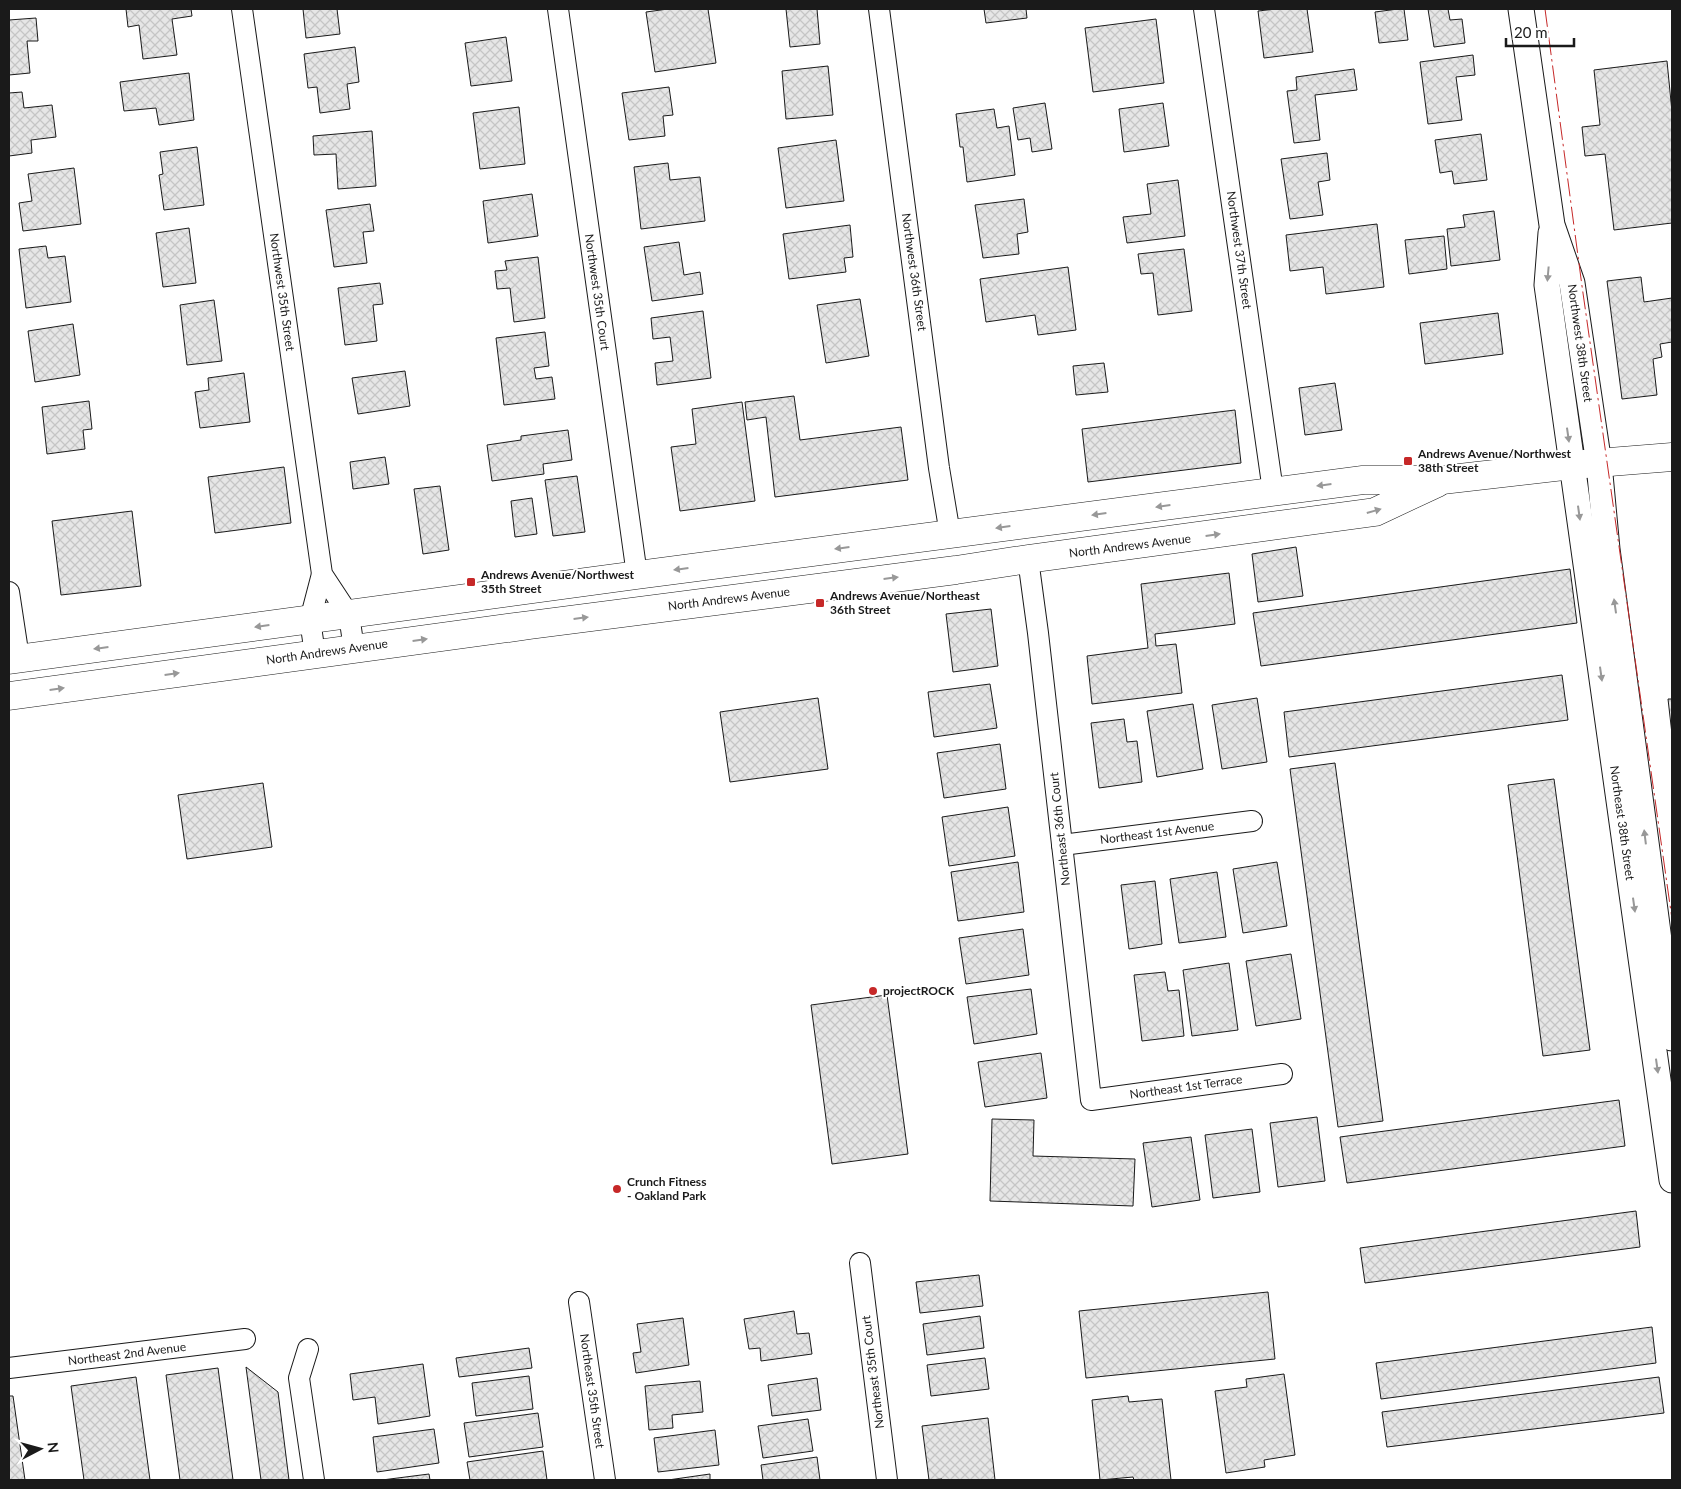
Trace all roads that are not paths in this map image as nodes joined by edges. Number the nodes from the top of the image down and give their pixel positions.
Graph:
1 (242, 9) edge
2 (558, 9) edge
3 (879, 9) edge
4 (1204, 9) edge
5 (1521, 9) edge
6 (1552, 225) junction
7 (1672, 457) edge
8 (1599, 464) junction
9 (1572, 465) junction
10 (1442, 480) junction
11 (1273, 491) junction
12 (1069, 518) junction
13 (950, 534) junction
14 (1028, 559) junction
15 (322, 574) junction
16 (922, 574) junction
17 (637, 575) junction
18 (9, 592) edge
19 (348, 615) junction
20 (310, 620) junction
21 (354, 649) junction
22 (315, 654) junction
23 (14, 659) edge
24 (9, 696) edge
25 (1252, 821) dead end
26 (1062, 845) junction
27 (1672, 1038) edge
28 (1282, 1074) dead end
29 (1091, 1100) joint
30 (1672, 1180) edge
31 (860, 1263) dead end
32 (580, 1302) dead end
33 (245, 1339) dead end
34 (308, 1349) dead end
35 (9, 1368) edge
36 (314, 1480) edge
37 (605, 1480) edge
38 (886, 1480) edge

1 - 15 street, Northwest 35th Street
2 - 17 street, Northwest 35th Court
3 - 13 street, Northwest 36th Street
4 - 11 street, Northwest 37th Street
5 - 6 street, Northwest 38th Street
6 - 8 street, Northwest 38th Street
6 -> 9 street, Northwest 38th Street
7 - 8 main road, North Andrews Avenue
8 - 9 main road, North Andrews Avenue
27 -> 8 street, Northeast 38th Street
9 - 10 main road, North Andrews Avenue
9 -> 30 street, Northeast 38th Street
10 -> 11 main road, North Andrews Avenue
14 -> 10 main road, North Andrews Avenue
11 -> 12 main road, North Andrews Avenue
12 -> 13 main road, North Andrews Avenue
12 - 14 main road
13 - 16 main road
13 -> 17 main road, North Andrews Avenue
14 - 16 main road, North Andrews Avenue
14 - 26 street, Northeast 36th Court
15 - 19 street, Northwest 35th Street
15 - 20 street, Northwest 35th Street
21 -> 16 main road, North Andrews Avenue
17 - 19 main road, North Andrews Avenue
18 - 23 street
19 - 20 main road, North Andrews Avenue
19 - 21 street, Northwest 35th Street
20 - 22 street, Northwest 35th Street
20 -> 23 main road, North Andrews Avenue
21 - 22 main road, North Andrews Avenue
24 -> 22 main road, North Andrews Avenue
25 - 26 street, Northeast 1st Avenue
26 - 29 street, Northeast 36th Court
28 - 29 street, Northeast 1st Terrace
31 - 38 street, Northeast 35th Court
32 - 37 street, Northeast 35th Street
33 - 35 street, Northeast 2nd Avenue
34 - 36 street

